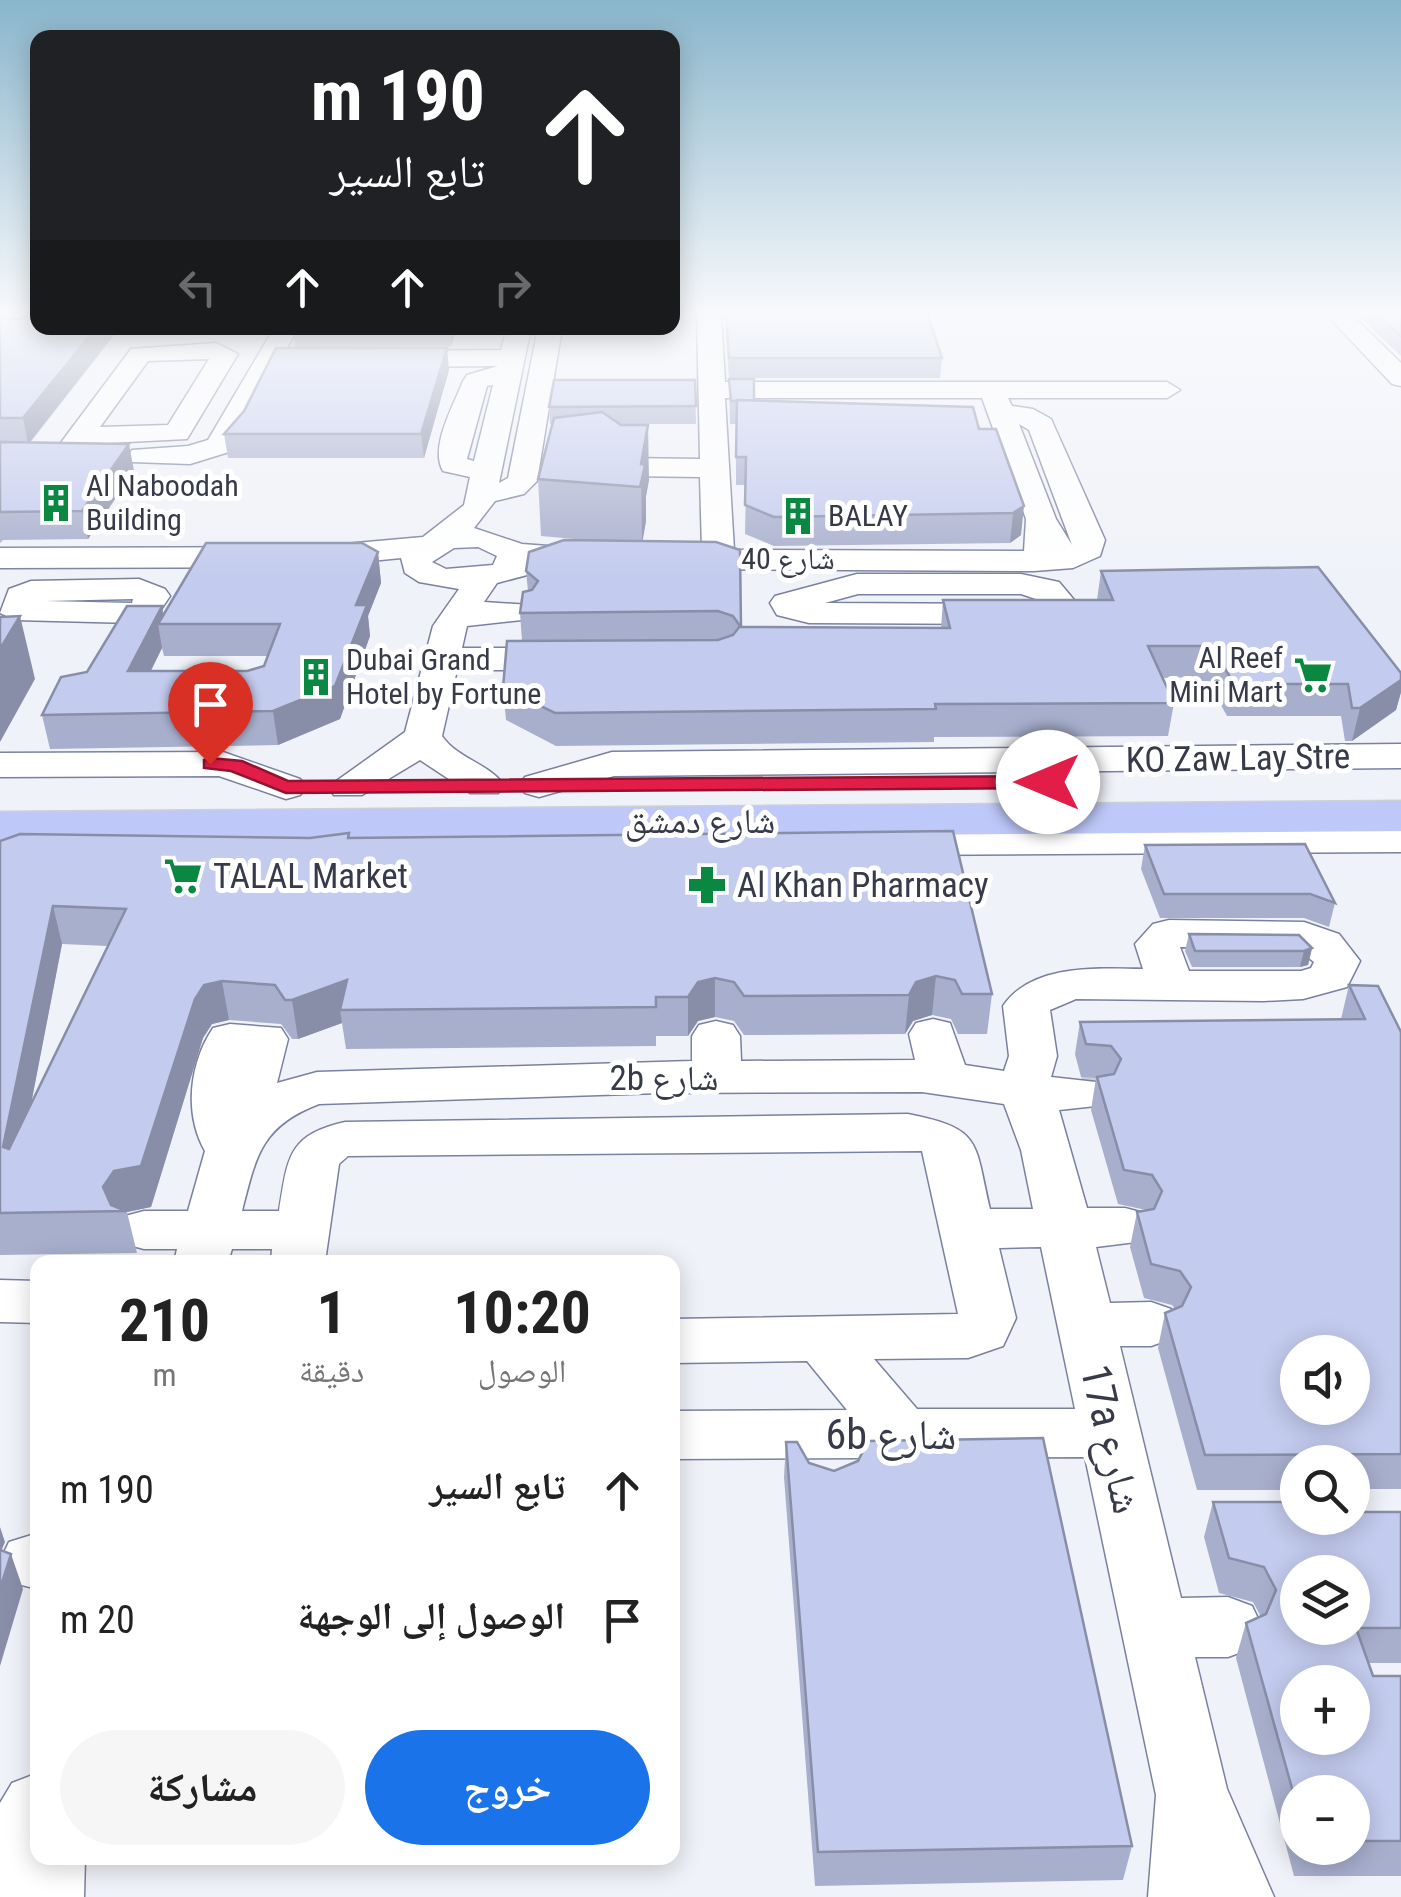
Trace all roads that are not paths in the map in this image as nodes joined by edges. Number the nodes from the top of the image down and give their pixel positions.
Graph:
1 (101, 404) edge
2 (196, 404) edge
3 (246, 404) edge
4 (464, 404) edge
5 (501, 404) edge
6 (536, 404) edge
7 (713, 404) edge
8 (961, 404) edge
9 (1115, 404) edge
10 (998, 433) junction
11 (64, 450) junction
12 (638, 470) edge
13 (715, 471) junction
14 (481, 492) junction
15 (1031, 516) junction
16 (110, 557) junction
17 (0, 558) edge
18 (718, 558) junction
19 (431, 559) junction
20 (501, 560) junction
21 (980, 568) junction
22 (1041, 575) junction
23 (1095, 586) dead end
24 (90, 589) junction
25 (8, 611) edge
26 (519, 612) edge
27 (449, 632) junction
28 (609, 658) edge
29 (423, 736) junction
30 (1401, 756) edge
31 (0, 765) edge
32 (1401, 780) edge
33 (539, 785) junction
34 (484, 786) junction
35 (286, 787) junction
36 (0, 790) edge
37 (1401, 816) edge
38 (366, 820) junction
39 (700, 821) junction
40 (21, 827) edge
41 (1214, 828) junction
42 (1401, 840) edge
43 (652, 846) junction
44 (1171, 985) dead end
45 (257, 1039) dead end
46 (1026, 1087) junction
47 (1084, 1088) tunnel mouth
48 (259, 1120) junction
49 (1062, 1221) junction
50 (1123, 1221) dead end
51 (968, 1229) junction
52 (144, 1230) dead end
53 (205, 1246) edge
54 (300, 1246) edge
55 (0, 1301) edge
56 (30, 1302) edge
57 (1149, 1317) dead end
58 (1085, 1318) junction
59 (822, 1338) junction
60 (680, 1341) edge
61 (902, 1434) junction
62 (1110, 1434) junction
63 (680, 1436) edge
64 (1224, 1612) dead end
65 (1153, 1614) junction
66 (1191, 1790) junction
67 (30, 1822) edge
68 (48, 1865) edge
69 (0, 1873) edge
70 (46, 1897) edge
71 (1186, 1897) edge
72 (1236, 1897) edge

1 - 11 street
2 - 11 street
3 - 11 street
4 - 14 street
5 - 14 street
6 - 14 street
7 - 13 street
8 - 10 street
9 - 10 street
10 - 15 street
10 - 22 street
12 - 13 street
13 - 18 street
14 - 19 street
14 - 20 street
15 - 21 street
15 - 22 street
16 - 17 street
16 - 19 street
16 - 24 street
18 - 20 street, شارع 40
18 - 21 street, شارع 40
19 - 20 street, شارع 40
19 - 27 street
20 - 27 street
21 - 22 street
21 - 22 street
22 - 23 street
24 - 25 street
24 - 25 street
26 - 27 street
27 - 28 street
27 - 29 street
29 - 34 street
29 - 38 street
30 - 33 street, KO Zaw Lay Stre
31 - 35 street
32 - 33 main road, شارع دمشق
33 - 34 main road, شارع دمشق
34 - 38 main road, شارع دمشق
35 - 36 main road, شارع دمشق
35 - 38 main road, شارع دمشق
37 - 41 main road, شارع دمشق
38 - 39 main road, شارع دمشق
38 - 40 main road, شارع دمشق
38 - 43 street
39 - 41 main road, شارع دمشق
39 - 43 main road
41 - 42 street
41 - 43 street
44 - 46 street
45 - 48 street
46 - 47 street, 2b شارع
46 - 48 street, 2b شارع
46 - 49 street, 17a شارع
48 - 53 street
49 - 50 street
49 - 51 street
49 - 58 street, 17a شارع
51 - 54 street
51 - 59 street
52 - 53 street
53 - 54 street
55 - 56 street
57 - 58 street
58 - 62 street, 17a شارع
59 - 60 street
59 - 61 street
61 - 62 street, 6b شارع
61 - 63 street, 6b شارع
62 - 65 street, 17a شارع
64 - 65 street
65 - 66 street, 17a شارع
66 - 71 street, 17a شارع
66 - 72 street, 17a شارع
67 - 69 street
68 - 70 street

